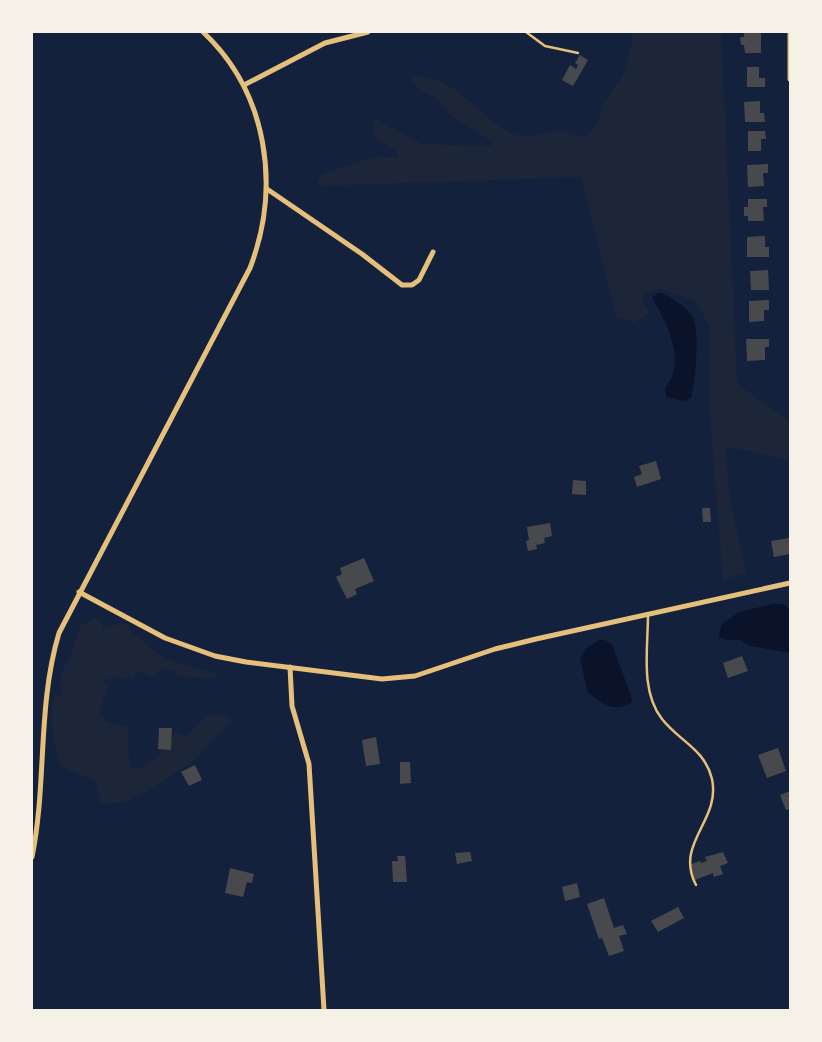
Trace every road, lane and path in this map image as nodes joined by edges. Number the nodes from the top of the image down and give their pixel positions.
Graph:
1 (203, 32) edge
2 (368, 32) edge
3 (526, 32) edge
4 (790, 32) edge
5 (578, 53) dead end
6 (790, 79) edge
7 (244, 85) junction
8 (267, 189) junction
9 (433, 252) dead end
10 (790, 583) edge
11 (79, 592) junction
12 (648, 615) junction
13 (290, 667) junction
14 (32, 858) edge
15 (696, 885) dead end
16 (324, 1010) edge

1 - 7 street
2 - 7 street
3 - 5 lane
4 - 6 street
7 - 8 street
8 - 9 street
8 - 11 street
10 - 12 street
11 - 13 street
11 - 14 street
12 - 13 street
12 - 15 lane
13 - 16 street

